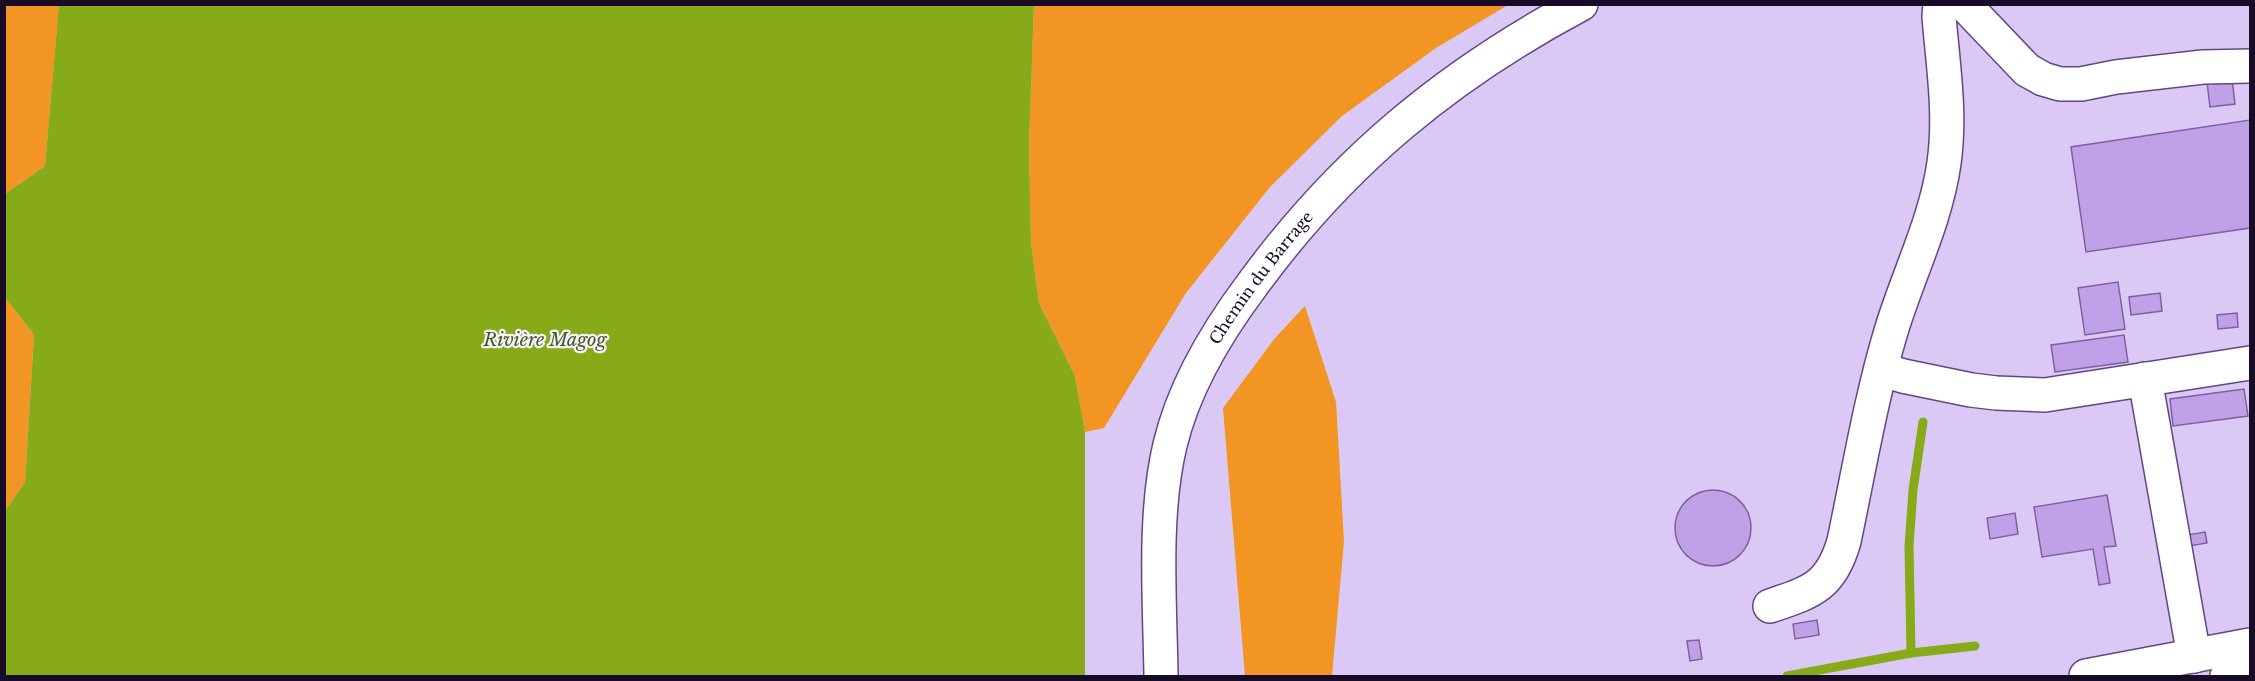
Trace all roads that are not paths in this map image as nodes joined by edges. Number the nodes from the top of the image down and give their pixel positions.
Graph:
1 (1581, 4) edge
2 (1940, 4) edge
3 (1964, 4) edge
4 (2250, 66) edge
5 (2250, 363) edge
6 (1881, 369) junction
7 (2145, 379) junction
8 (1770, 606) dead end
9 (2250, 645) edge
10 (2194, 656) junction
11 (2250, 659) edge
12 (1161, 676) edge
13 (2086, 676) edge
14 (2227, 676) edge

1 - 12 street, Chemin du Barrage
2 - 6 street
3 - 4 street
5 - 7 street
6 - 7 street
6 - 8 street
7 - 10 street
9 - 10 street
10 - 13 street
11 - 14 street

